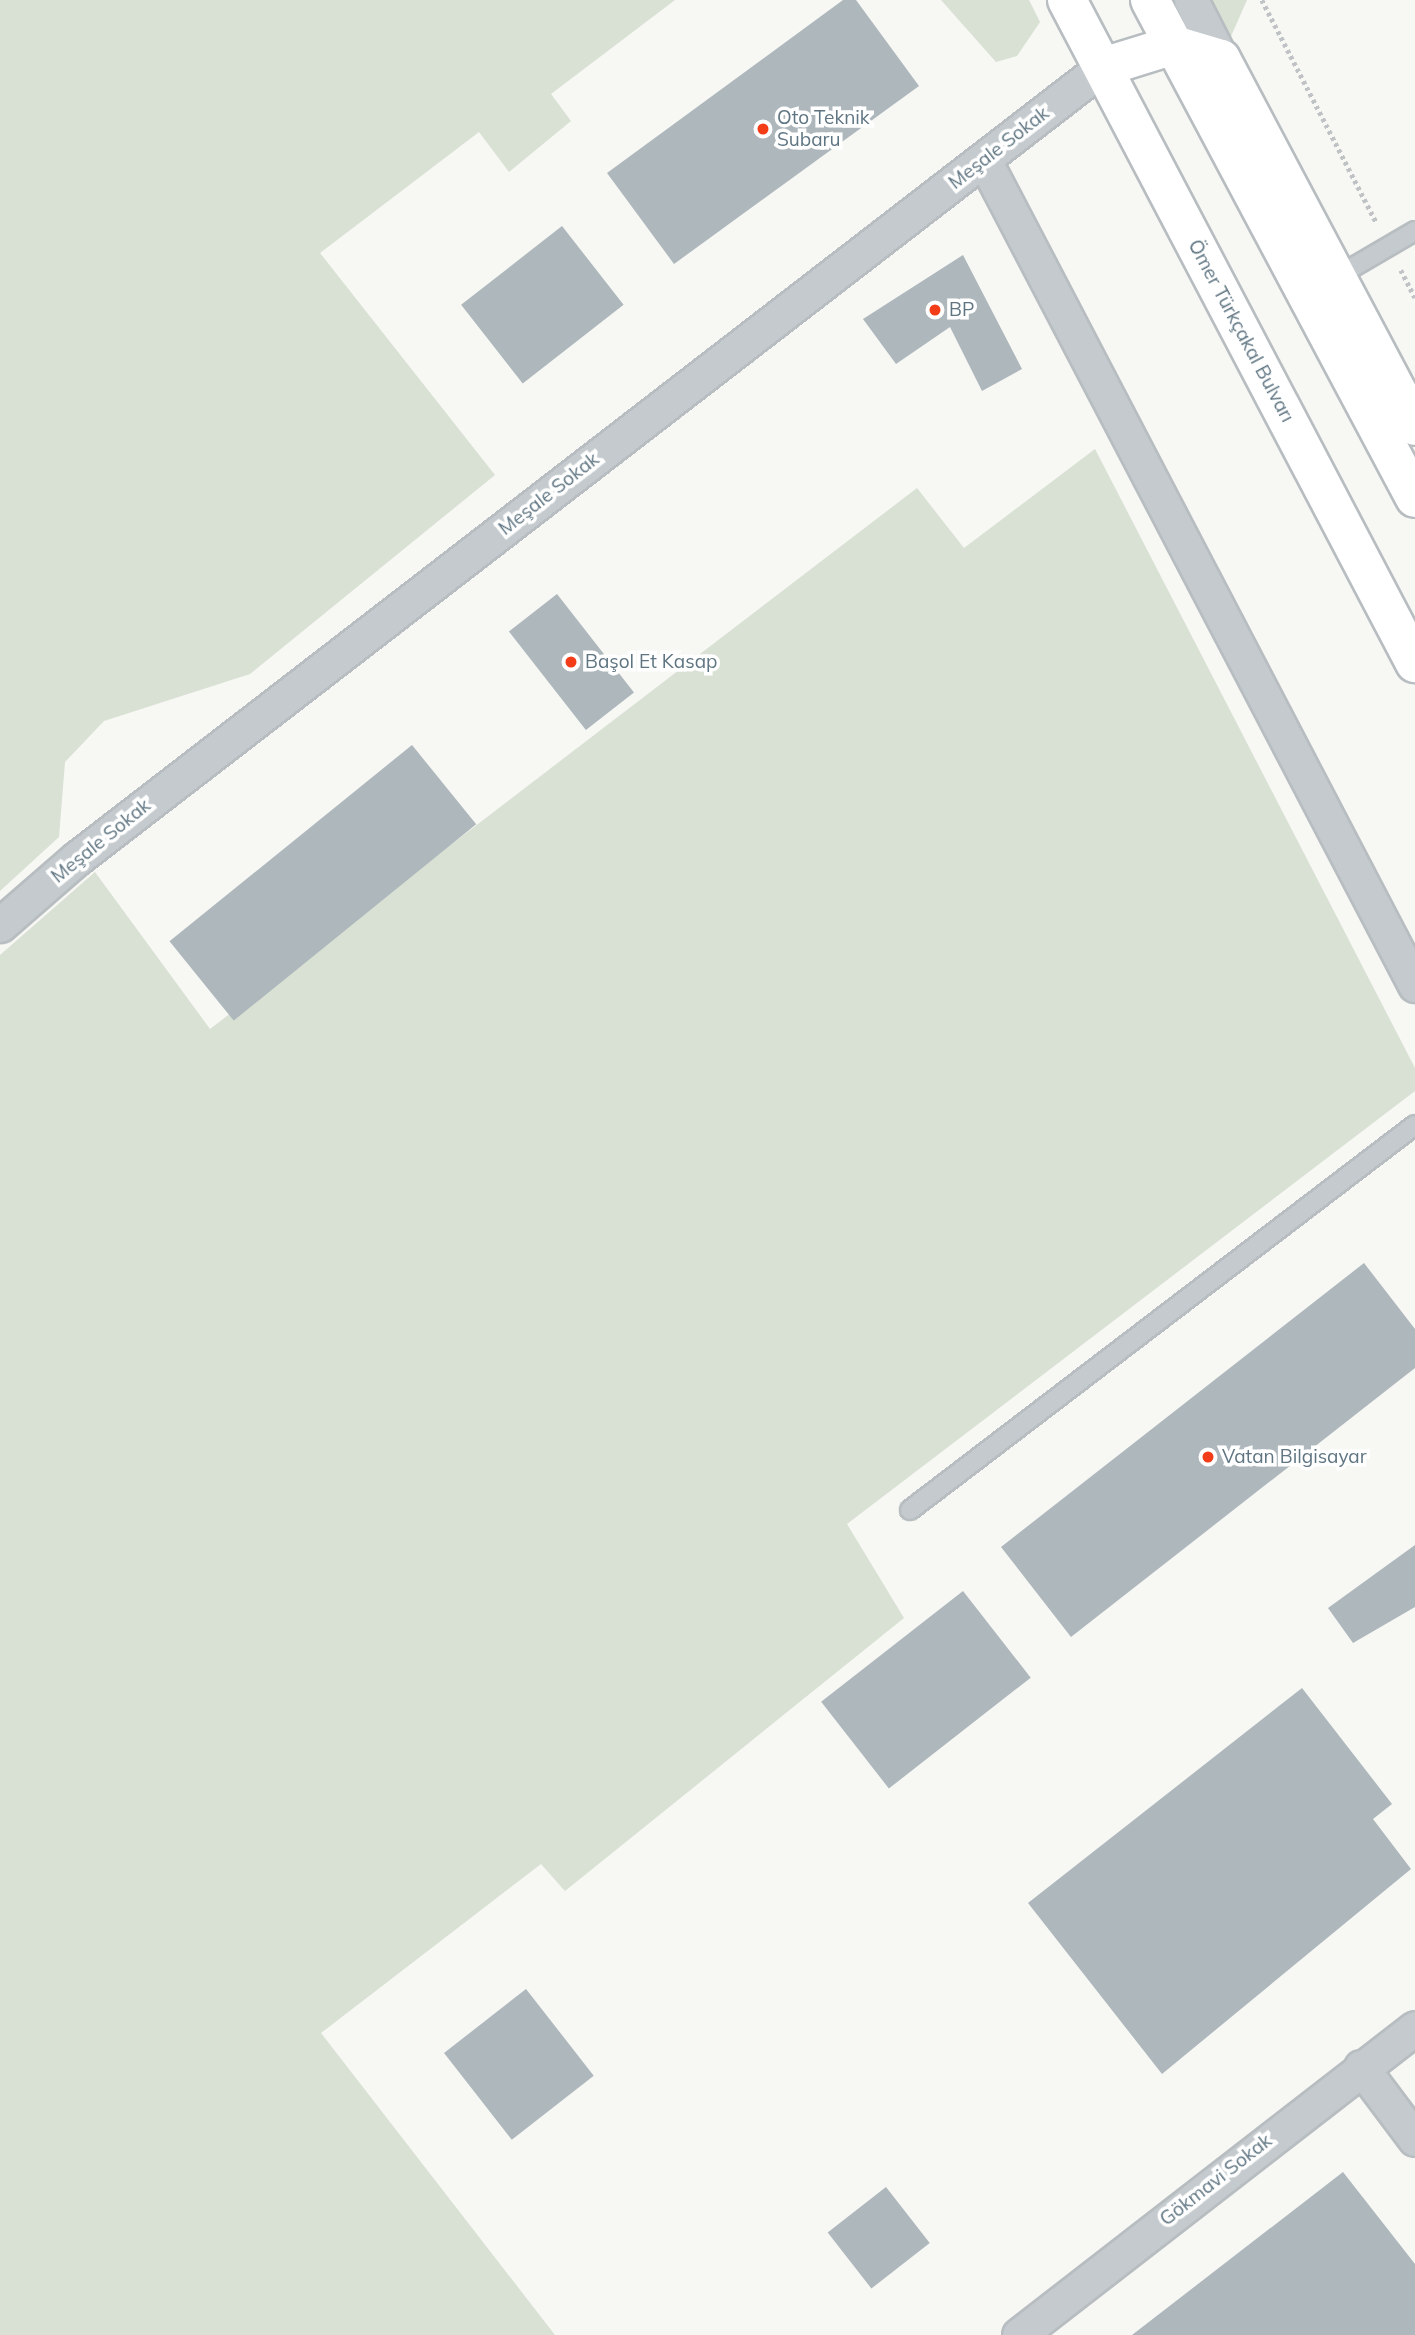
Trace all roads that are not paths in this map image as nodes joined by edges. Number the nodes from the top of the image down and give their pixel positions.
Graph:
1 (1067, 0) edge
2 (1150, 0) edge
3 (1191, 0) edge
4 (1174, 45) junction
5 (1222, 59) junction
6 (1103, 67) junction
7 (984, 160) junction
8 (1415, 231) edge
9 (1338, 276) junction
10 (1415, 426) edge
11 (1415, 498) edge
12 (1415, 663) edge
13 (0, 925) edge
14 (1415, 985) edge
15 (1415, 1125) edge
16 (910, 1510) dead end
17 (1415, 2028) edge
18 (1361, 2067) junction
19 (1415, 2139) edge
20 (1018, 2335) edge

1 - 6 main road, Ömer Türkçakal Bulvarı
2 - 4 main road
3 - 5 street
4 - 5 main road
4 - 6 main road
4 - 11 main road
5 - 9 main road
6 - 7 street, Meşale Sokak
6 - 12 main road, Ömer Türkçakal Bulvarı
7 - 13 street, Meşale Sokak
7 - 14 street
8 - 9 lane
9 - 10 main road
15 - 16 lane
17 - 18 street, Gökmavi Sokak
18 - 19 street
18 - 20 street, Gökmavi Sokak

